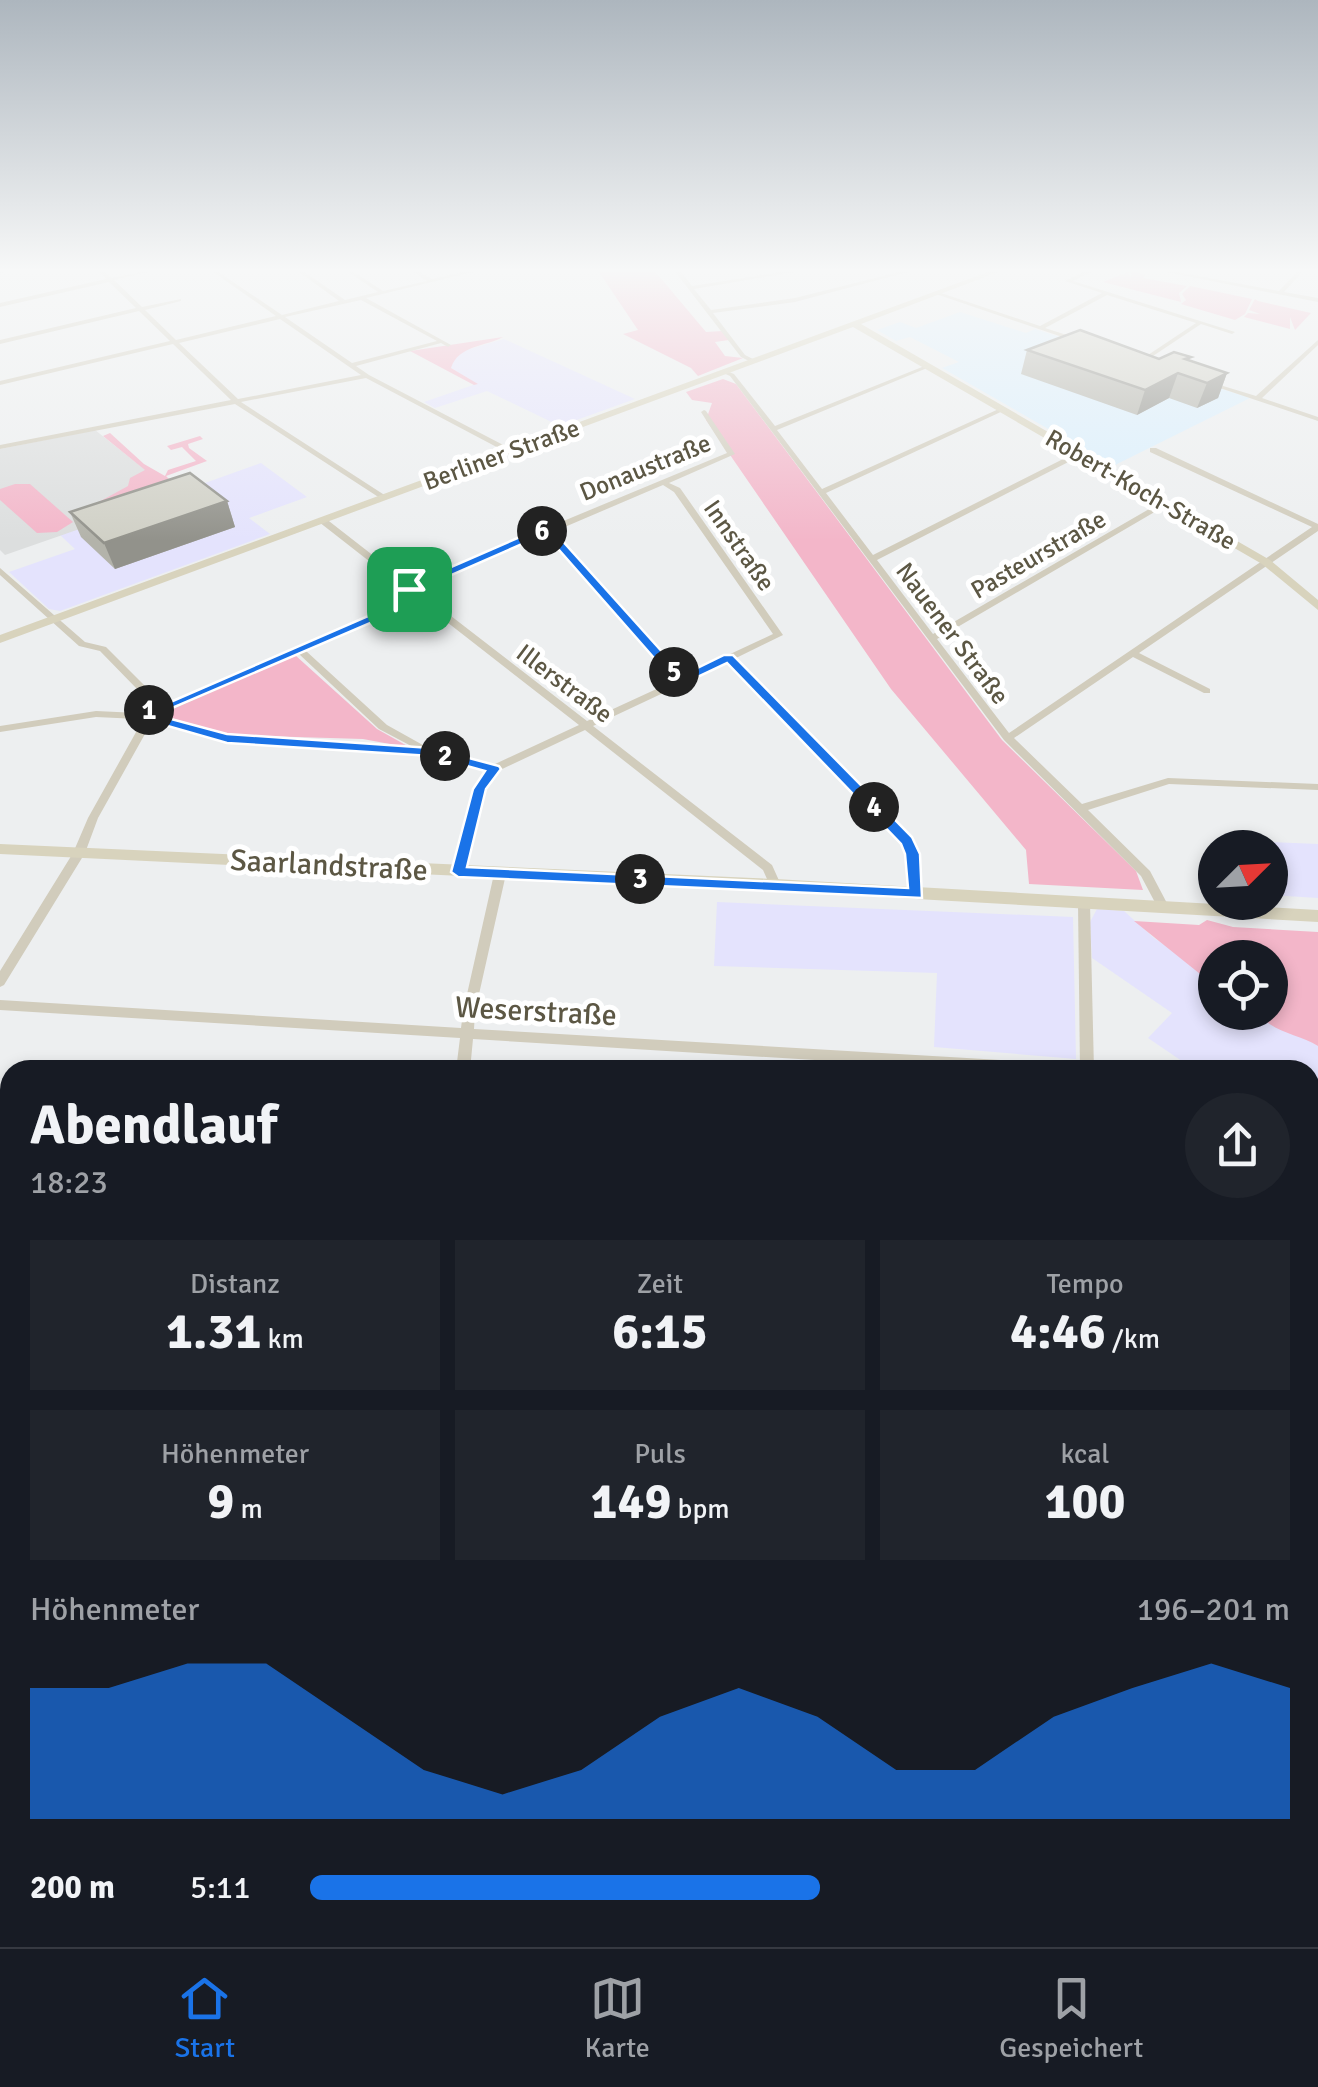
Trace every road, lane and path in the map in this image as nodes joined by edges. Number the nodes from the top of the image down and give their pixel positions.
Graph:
1 (96, 360) edge
2 (193, 360) edge
3 (342, 360) edge
4 (376, 360) edge
5 (756, 360) edge
6 (918, 360) edge
7 (1135, 360) edge
8 (1144, 360) edge
9 (1299, 360) edge
10 (753, 361) joint
11 (1141, 362) junction
12 (351, 366) junction
13 (929, 366) junction
14 (1158, 367) edge
15 (724, 372) junction
16 (367, 376) junction
17 (1192, 378) edge
18 (0, 383) edge
19 (1258, 399) junction
20 (238, 404) junction
21 (1003, 408) junction
22 (704, 412) dead end
23 (1318, 419) edge
24 (774, 430) junction
25 (0, 447) edge
26 (1153, 450) dead end
27 (511, 451) junction
28 (731, 454) joint
29 (1080, 454) junction
30 (664, 482) junction
31 (821, 492) junction
32 (383, 498) junction
33 (1166, 503) junction
34 (322, 520) junction
35 (1318, 527) edge
36 (546, 529) junction
37 (872, 560) junction
38 (1266, 562) junction
39 (0, 571) edge
40 (409, 589) junction
41 (420, 598) junction
42 (1318, 606) edge
43 (53, 620) junction
44 (931, 638) junction
45 (0, 639) edge
46 (298, 649) junction
47 (1132, 654) junction
48 (728, 658) junction
49 (681, 680) junction
50 (1207, 691) dead end
51 (157, 714) junction
52 (142, 721) junction
53 (586, 724) junction
54 (0, 729) edge
55 (1008, 738) junction
56 (431, 752) junction
57 (494, 769) junction
58 (1318, 787) edge
59 (1080, 809) junction
60 (0, 849) edge
61 (79, 853) junction
62 (458, 872) junction
63 (500, 874) junction
64 (775, 884) junction
65 (916, 894) junction
66 (1084, 903) junction
67 (1164, 907) junction
68 (1318, 916) edge
69 (0, 982) edge
70 (0, 1005) edge
71 (467, 1032) junction
72 (464, 1060) edge
73 (866, 1060) edge
74 (1088, 1060) edge

1 - 18 street
2 - 20 street
3 - 12 street
4 - 12 street
5 - 10 street, Berliner Straße
6 - 13 street, Robert-Koch-Straße
7 - 11 street
8 - 11 street
9 - 19 street
10 - 15 street, Berliner Straße
11 - 14 street
12 - 16 street
13 - 21 street, Robert-Koch-Straße
13 - 24 street
15 - 24 street, Nauener Straße
15 - 27 street, Berliner Straße
16 - 20 street
16 - 27 street
17 - 19 street
19 - 23 street
20 - 25 street
20 - 32 street
21 - 29 street, Robert-Koch-Straße
21 - 31 street
22 - 28 street, Innstraße
24 - 31 street, Nauener Straße
26 - 35 street, Robert-Koch-Straße
27 - 32 street, Berliner Straße
28 - 30 street, Donaustraße
29 - 33 street, Robert-Koch-Straße
29 - 37 street
30 - 36 street, Donaustraße
30 - 48 street, Innstraße
31 - 37 street, Nauener Straße
32 - 34 street, Berliner Straße
33 - 38 street, Robert-Koch-Straße
33 - 44 street, Pasteurstraße
34 - 40 street, Illerstraße
34 - 43 street, Berliner Straße
35 - 38 street
36 - 40 street, Donaustraße
36 - 49 street
37 - 44 street, Nauener Straße
38 - 42 street, Robert-Koch-Straße
38 - 47 street
39 - 43 street
40 - 41 street, Illerstraße
41 - 46 street
41 - 53 street, Illerstraße
43 - 45 street, Berliner Straße
43 - 51 street
44 - 55 street, Nauener Straße
46 - 51 street
46 - 56 street
47 - 50 street
47 - 55 street
48 - 49 street
48 - 65 street
49 - 53 street
51 - 52 street
51 - 56 street
52 - 54 street
52 - 61 street
53 - 57 street
53 - 64 street, Illerstraße
55 - 59 street, Nauener Straße
56 - 57 street
57 - 62 street
58 - 59 street
59 - 67 street, Nauener Straße
60 - 61 street, Saarlandstraße
61 - 62 street, Saarlandstraße
61 - 69 street
62 - 63 street, Saarlandstraße
63 - 64 street, Saarlandstraße
63 - 71 street
64 - 65 street, Saarlandstraße
65 - 66 street, Saarlandstraße
66 - 67 street, Saarlandstraße
66 - 74 street
67 - 68 street, Saarlandstraße
70 - 71 street, Weserstraße
71 - 72 street
71 - 73 street, Weserstraße

